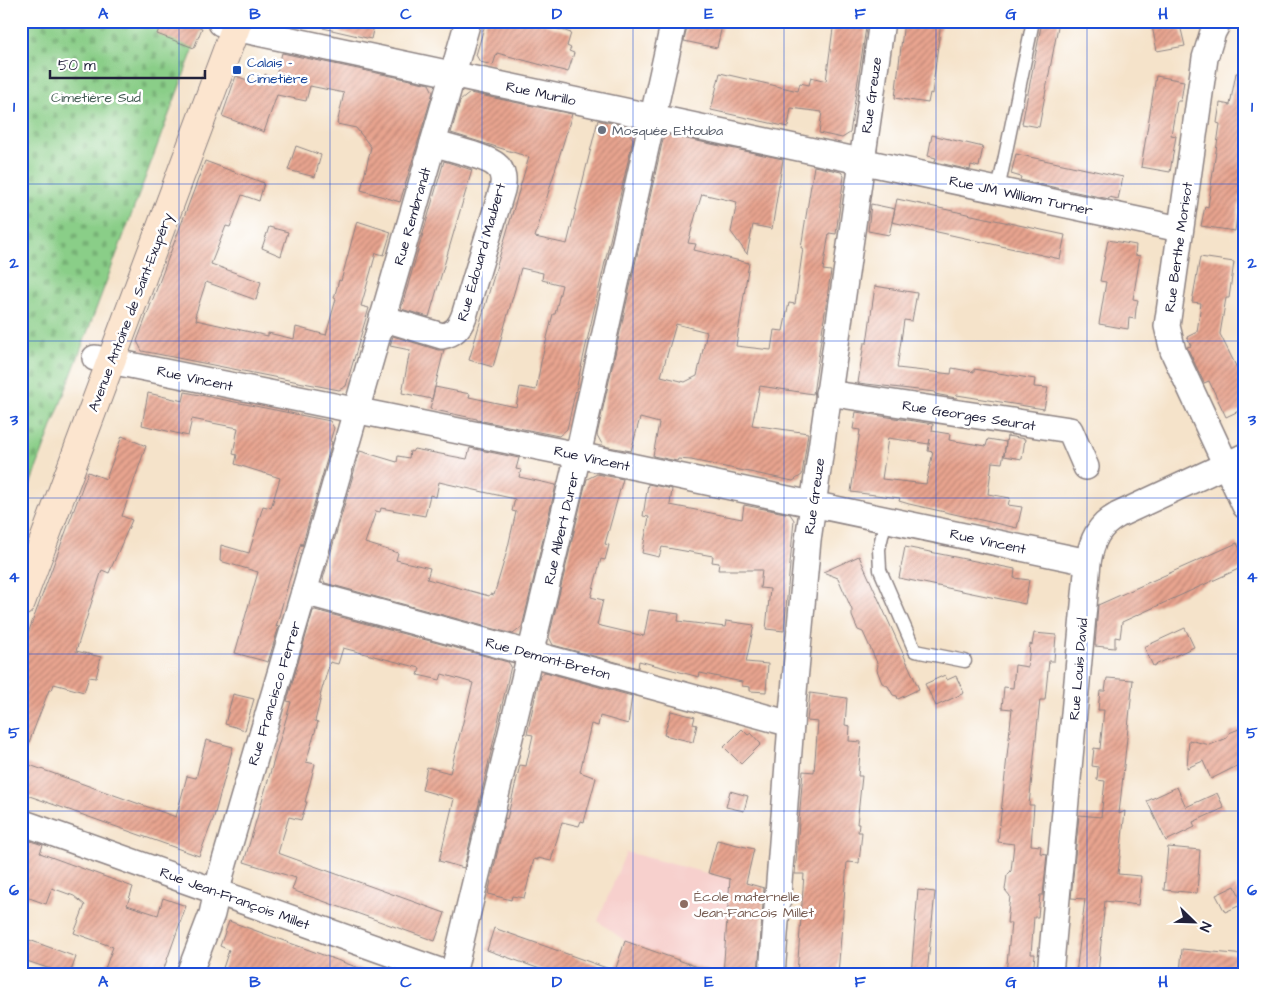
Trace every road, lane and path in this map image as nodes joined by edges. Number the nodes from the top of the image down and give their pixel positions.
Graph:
1 (468, 21) edge
2 (674, 21) edge
3 (882, 21) edge
4 (1034, 21) edge
5 (1218, 21) edge
6 (229, 23) edge
7 (452, 74) junction
8 (653, 117) junction
9 (433, 143) junction
10 (862, 160) junction
11 (998, 190) junction
12 (1180, 229) junction
13 (382, 318) junction
14 (104, 359) junction
15 (828, 393) junction
16 (355, 411) junction
17 (578, 455) junction
18 (1235, 460) edge
19 (1086, 467) dead end
20 (813, 504) junction
21 (1245, 506) edge
22 (886, 519) junction
23 (21, 556) edge
24 (1088, 562) junction
25 (304, 592) junction
26 (21, 602) edge
27 (531, 653) junction
28 (965, 661) dead end
29 (791, 724) junction
30 (21, 822) edge
31 (216, 892) junction
32 (189, 974) edge
33 (448, 974) edge
34 (452, 974) edge
35 (772, 974) edge
36 (1050, 974) edge

1 - 7 street, Rue Rembrandt
2 - 8 street, Rue Albert Durer
3 - 10 street, Rue Greuze
4 - 11 lane
5 - 12 street, Rue Berthe Morisot
6 - 7 street, Rue Murillo
6 - 14 main road, Avenue Antoine de Saint-Exupéry
7 - 8 street, Rue Murillo
7 - 9 street, Rue Rembrandt
8 - 10 street, Rue Murillo
8 - 17 street, Rue Albert Durer
9 - 13 street, Rue Rembrandt
9 - 13 street, Rue Édouard Maubert
10 - 11 street, Rue JM William Turner
10 - 15 street, Rue Greuze
11 - 12 street, Rue JM William Turner
12 - 18 street, Rue Berthe Morisot
13 - 16 street, Rue Rembrandt
14 - 16 street, Rue Vincent
14 - 23 main road, Avenue Antoine de Saint-Exupéry
14 - 26 main road, Avenue Antoine de Saint-Exupéry
15 - 19 street, Rue Georges Seurat
15 - 20 street, Rue Greuze
16 - 17 street, Rue Vincent
16 - 25 street, Rue Francisco Ferrer
17 - 20 street, Rue Vincent
17 - 27 street, Rue Albert Durer
18 - 21 street, Rue Berthe Morisot
18 - 24 street, Rue Louis David
20 - 22 street, Rue Vincent
20 - 29 street, Rue Greuze
22 - 24 street, Rue Vincent
22 - 28 lane
24 - 36 street, Rue Louis David
25 - 27 street, Rue Demont-Breton
25 - 31 street, Rue Francisco Ferrer
27 - 29 street, Rue Demont-Breton
27 - 34 street, Rue Albert Durer
29 - 35 street, Rue Greuze
30 - 31 street, Rue Jean-François Millet
31 - 32 street, Rue Francisco Ferrer
31 - 33 street, Rue Jean-François Millet

